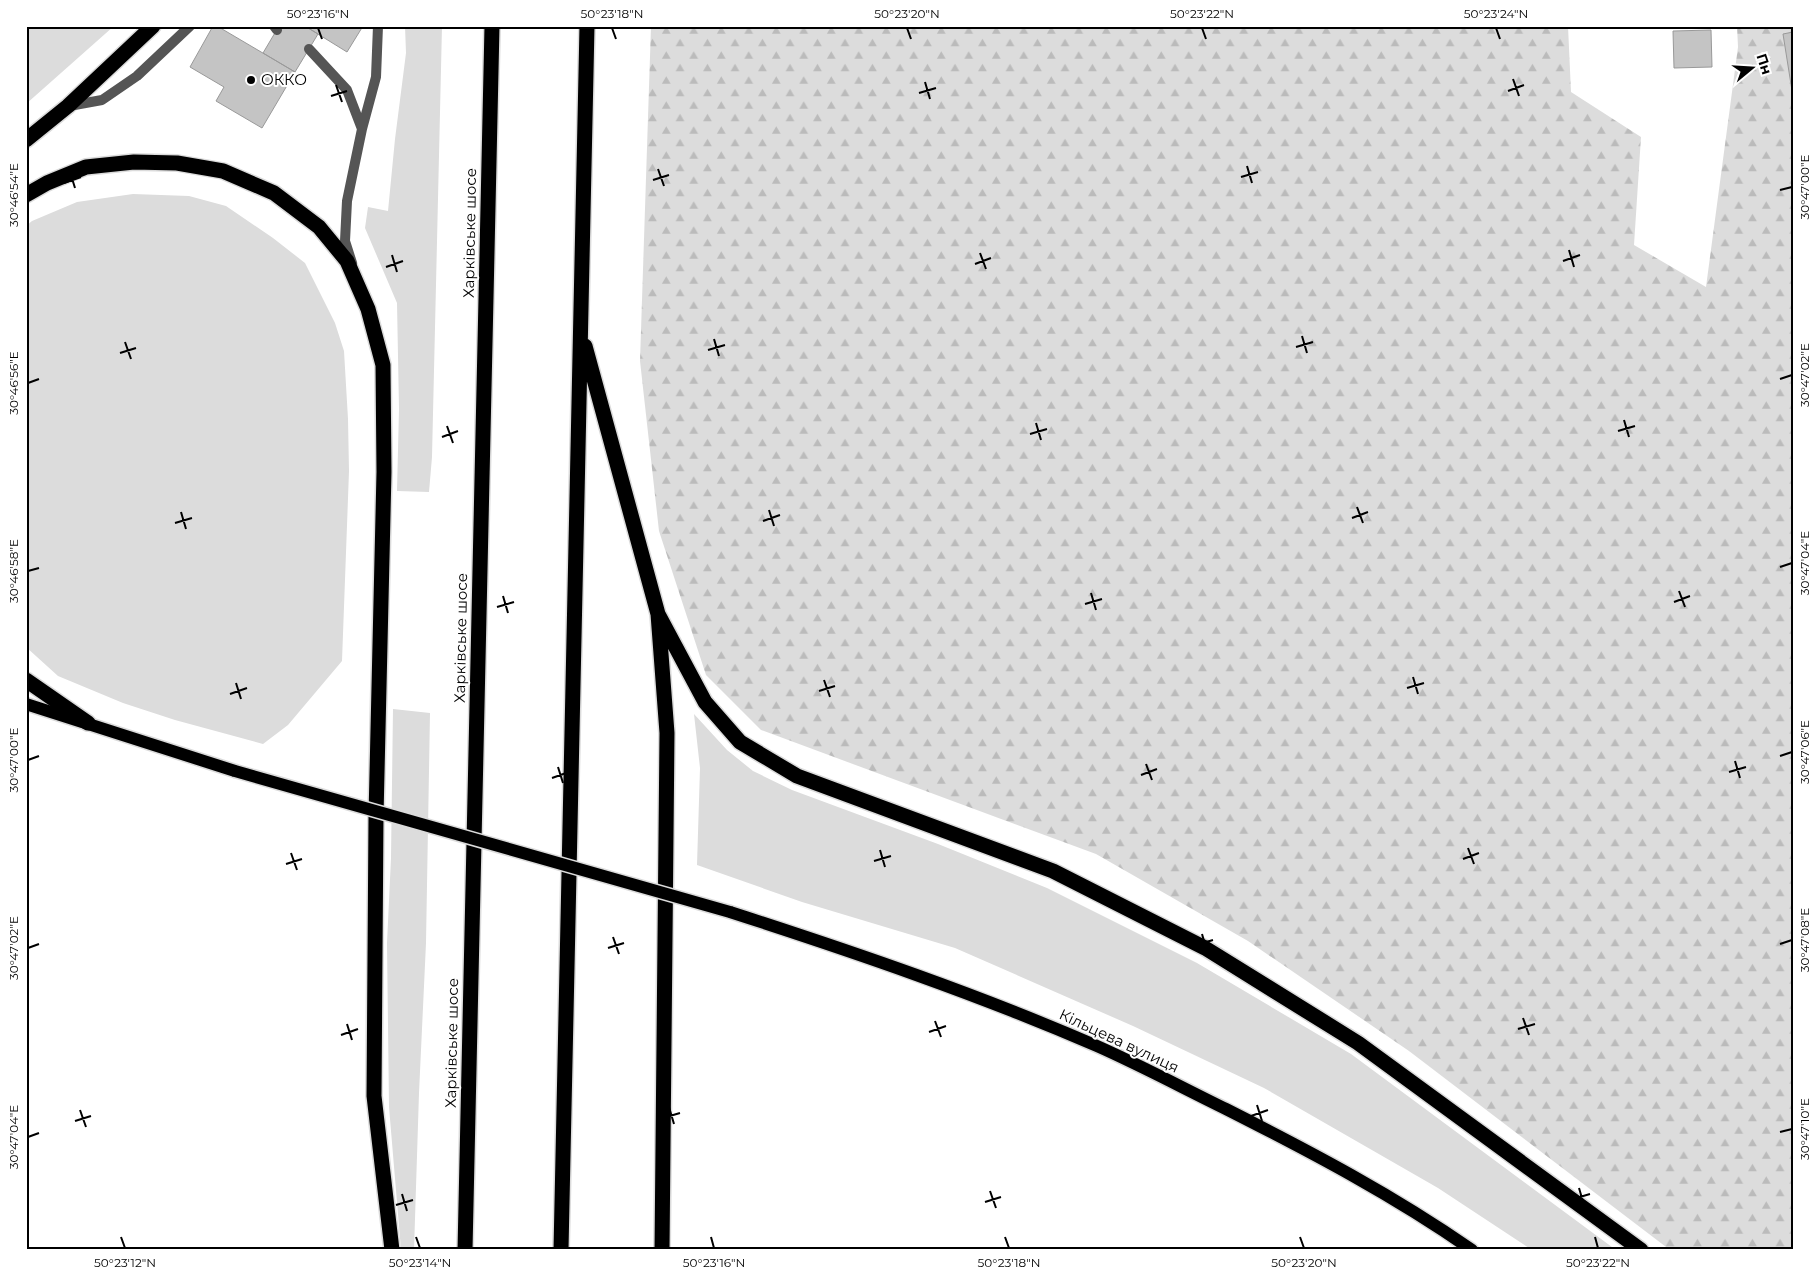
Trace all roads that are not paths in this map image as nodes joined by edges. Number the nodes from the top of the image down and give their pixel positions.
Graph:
1 (153, 26) edge
2 (190, 26) edge
3 (378, 26) edge
4 (492, 26) edge
5 (587, 26) edge
6 (309, 49) dead end
7 (68, 106) junction
8 (362, 130) junction
9 (26, 140) edge
10 (26, 195) edge
11 (359, 289) junction
12 (581, 330) junction
13 (658, 614) junction
14 (26, 680) edge
15 (26, 704) edge
16 (88, 723) junction
17 (392, 1250) edge
18 (466, 1250) edge
19 (560, 1250) edge
20 (662, 1250) edge
21 (1472, 1250) edge
22 (1641, 1250) edge

1 - 7 highway
2 - 7 lane
3 - 8 lane
4 - 18 highway, Харківське шосе
5 - 12 highway
6 - 8 lane
7 - 9 highway
8 - 11 lane
10 - 11 highway
11 - 17 highway
12 - 13 highway
12 - 19 highway
13 - 20 highway
13 - 22 highway
14 - 16 highway
15 - 16 main road, Кільцева вулиця
16 - 21 main road, Кільцева вулиця, bridge

